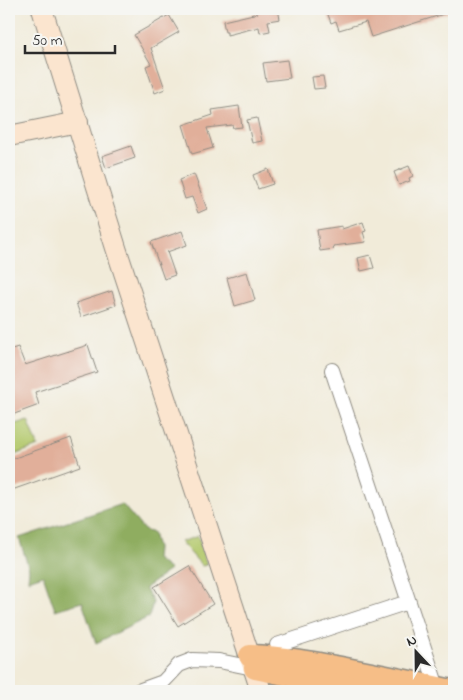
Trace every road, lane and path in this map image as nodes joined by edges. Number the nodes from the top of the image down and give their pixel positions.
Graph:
1 (42, 9) edge
2 (78, 122) junction
3 (9, 136) edge
4 (332, 370) dead end
5 (408, 602) junction
6 (277, 645) dead end
7 (252, 662) junction
8 (444, 689) edge
9 (145, 690) edge
10 (261, 691) edge
11 (369, 691) edge

1 - 2 street
2 - 3 street
2 - 7 street
4 - 5 street
5 - 6 street
5 - 8 street
7 - 8 main road
7 - 9 street
7 - 10 street
7 - 11 main road

